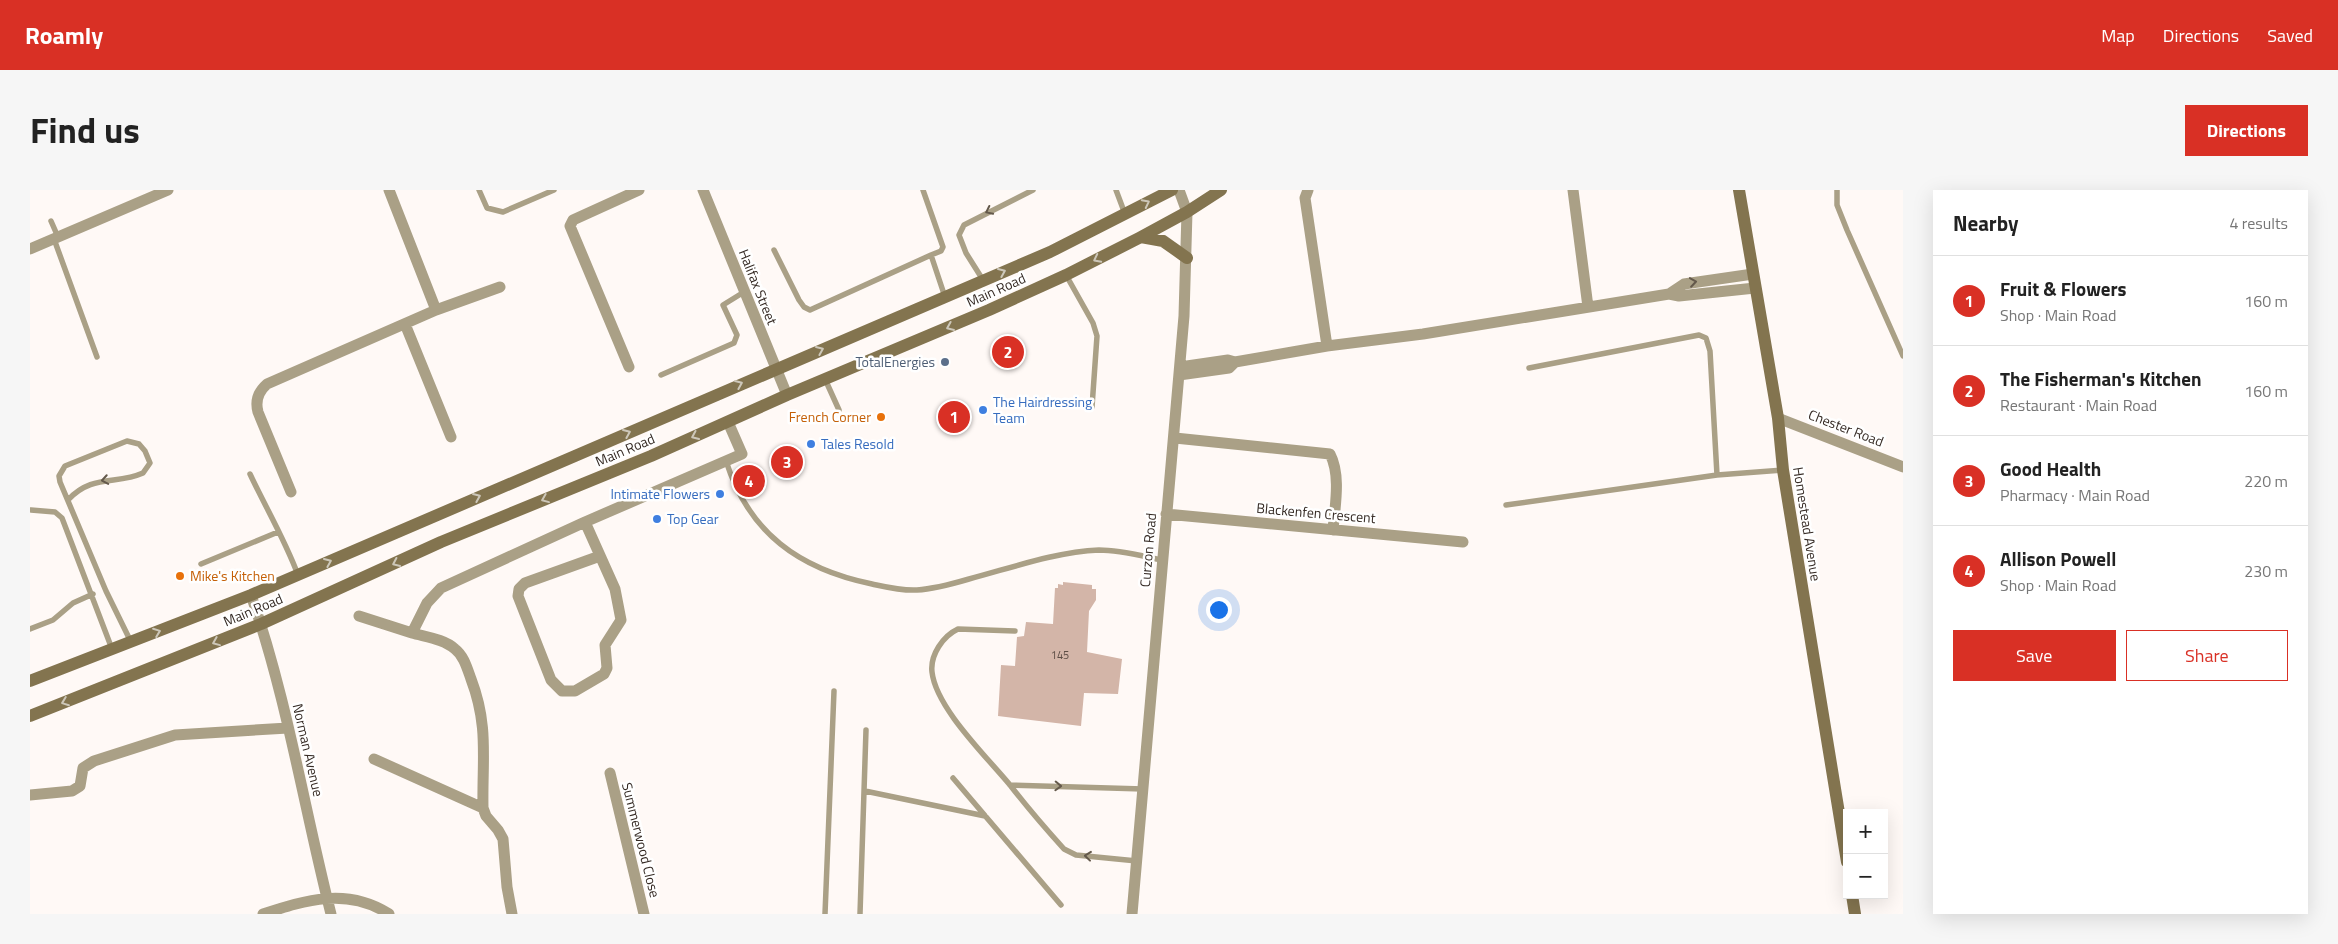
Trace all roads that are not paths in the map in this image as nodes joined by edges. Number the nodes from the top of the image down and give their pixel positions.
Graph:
1 (168, 190) edge
2 (389, 190) edge
3 (479, 190) edge
4 (554, 190) edge
5 (639, 190) edge
6 (703, 190) edge
7 (923, 190) edge
8 (1033, 190) edge
9 (1116, 190) edge
10 (1172, 190) edge
11 (1179, 190) edge
12 (1221, 190) edge
13 (1308, 190) edge
14 (1573, 190) edge
15 (1739, 190) edge
16 (1837, 190) edge
17 (1187, 212) junction
18 (1125, 214) junction
19 (51, 221) dead end
20 (1141, 237) junction
21 (56, 238) junction
22 (30, 249) edge
23 (774, 250) dead end
24 (931, 255) junction
25 (1187, 258) junction
26 (1752, 274) junction
27 (1066, 275) junction
28 (982, 280) junction
29 (500, 287) dead end
30 (1755, 288) junction
31 (744, 292) junction
32 (1669, 294) junction
33 (945, 297) junction
34 (1588, 307) junction
35 (436, 310) junction
36 (405, 324) junction
37 (1327, 346) junction
38 (1903, 356) edge
39 (97, 357) dead end
40 (629, 367) dead end
41 (1529, 368) dead end
42 (775, 369) junction
43 (1179, 371) junction
44 (661, 375) dead end
45 (825, 379) junction
46 (787, 395) junction
47 (1092, 407) dead end
48 (839, 410) dead end
49 (1778, 418) junction
50 (728, 422) junction
51 (451, 437) dead end
52 (1175, 438) junction
53 (726, 461) junction
54 (1903, 467) edge
55 (1783, 470) junction
56 (250, 474) dead end
57 (1717, 475) junction
58 (292, 492) dead end
59 (68, 500) junction
60 (1506, 505) dead end
61 (31, 510) edge
62 (1166, 514) junction
63 (585, 522) junction
64 (1333, 530) junction
65 (278, 532) junction
66 (1463, 542) dead end
67 (600, 556) junction
68 (1162, 560) junction
69 (201, 564) dead end
70 (298, 575) junction
71 (92, 594) junction
72 (251, 595) junction
73 (359, 616) dead end
74 (261, 624) junction
75 (30, 629) edge
76 (1016, 631) dead end
77 (412, 633) junction
78 (131, 642) junction
79 (112, 649) junction
80 (30, 681) edge
81 (834, 692) dead end
82 (30, 716) edge
83 (288, 728) junction
84 (866, 730) dead end
85 (374, 759) dead end
86 (610, 773) dead end
87 (953, 778) dead end
88 (1010, 785) junction
89 (1143, 789) junction
90 (865, 791) junction
91 (30, 795) edge
92 (483, 808) junction
93 (985, 816) junction
94 (1846, 854) edge
95 (1137, 861) junction
96 (327, 897) junction
97 (1853, 899) edge
98 (1061, 905) dead end
99 (263, 914) edge
100 (331, 914) edge
101 (389, 914) edge
102 (512, 914) edge
103 (644, 914) edge
104 (825, 914) edge
105 (860, 914) edge
106 (1132, 914) edge
107 (1855, 914) edge

1 - 21 street
2 - 35 street
3 - 4 lane
5 - 40 street
6 - 31 street, Halifax Street
7 - 24 lane
8 -> 28 lane
9 - 18 lane
18 -> 10 main road, Main Road
11 - 17 street, Curzon Road
12 - 17 main road, Main Road
13 - 37 street
14 - 34 street
15 - 26 main road, Homestead Avenue
16 - 38 lane
17 - 20 main road, Main Road
17 - 25 street, Curzon Road
28 -> 18 main road, Main Road
19 - 21 lane
20 - 25 main road
20 -> 27 main road, Main Road
21 - 22 street
21 - 39 lane
23 - 24 lane
24 - 33 lane
25 - 43 street, Curzon Road
26 - 30 main road, Homestead Avenue
32 -> 26 street
27 -> 45 main road, Main Road
27 - 47 lane
28 - 33 main road, Main Road
29 - 35 street
30 - 32 street
30 - 49 main road, Homestead Avenue
31 - 42 street, Halifax Street
31 - 44 lane
32 - 34 street
42 -> 33 main road, Main Road
34 - 37 street
35 - 36 street
36 - 51 street
36 - 58 street
37 - 43 street
41 - 57 lane
42 - 46 street, Halifax Street
70 -> 42 main road, Main Road
43 - 52 street, Curzon Road
45 - 46 main road, Main Road
45 - 48 lane
46 - 50 main road, Main Road
49 - 54 street, Chester Road
49 - 55 main road, Homestead Avenue
50 - 53 street
50 -> 74 main road, Main Road
52 - 62 street, Curzon Road
52 - 64 street
53 - 63 street
53 - 68 lane
55 - 57 lane
55 - 94 main road, Homestead Avenue
56 - 65 lane
57 - 60 lane
59 -> 59 lane
59 - 78 lane
61 - 71 lane
62 - 64 street, Blackenfen Crescent
62 - 68 street, Curzon Road
63 - 67 street
63 - 77 street
64 - 66 street, Blackenfen Crescent
65 - 69 lane
65 - 70 lane
67 - 67 street
68 - 89 street, Curzon Road
70 - 72 main road, Main Road
71 - 75 lane
71 - 79 lane
72 - 74 street, Norman Avenue
78 -> 72 main road, Main Road
73 - 77 street
74 -> 82 main road, Main Road
74 - 83 street, Norman Avenue
76 - 88 lane
77 - 92 street
78 - 79 main road, Main Road
79 - 80 main road, Main Road
81 - 104 lane
83 - 91 street
83 - 96 street, Norman Avenue
84 - 90 lane
85 - 92 street
86 - 103 street, Summerwood Close
87 - 93 lane
88 -> 89 lane
95 -> 88 lane
89 - 95 street, Curzon Road
90 - 93 lane
90 - 105 lane
92 - 102 street
93 - 98 lane
95 - 106 street, Curzon Road
96 - 99 street
96 - 100 street, Norman Avenue
96 - 101 street
97 - 107 main road

